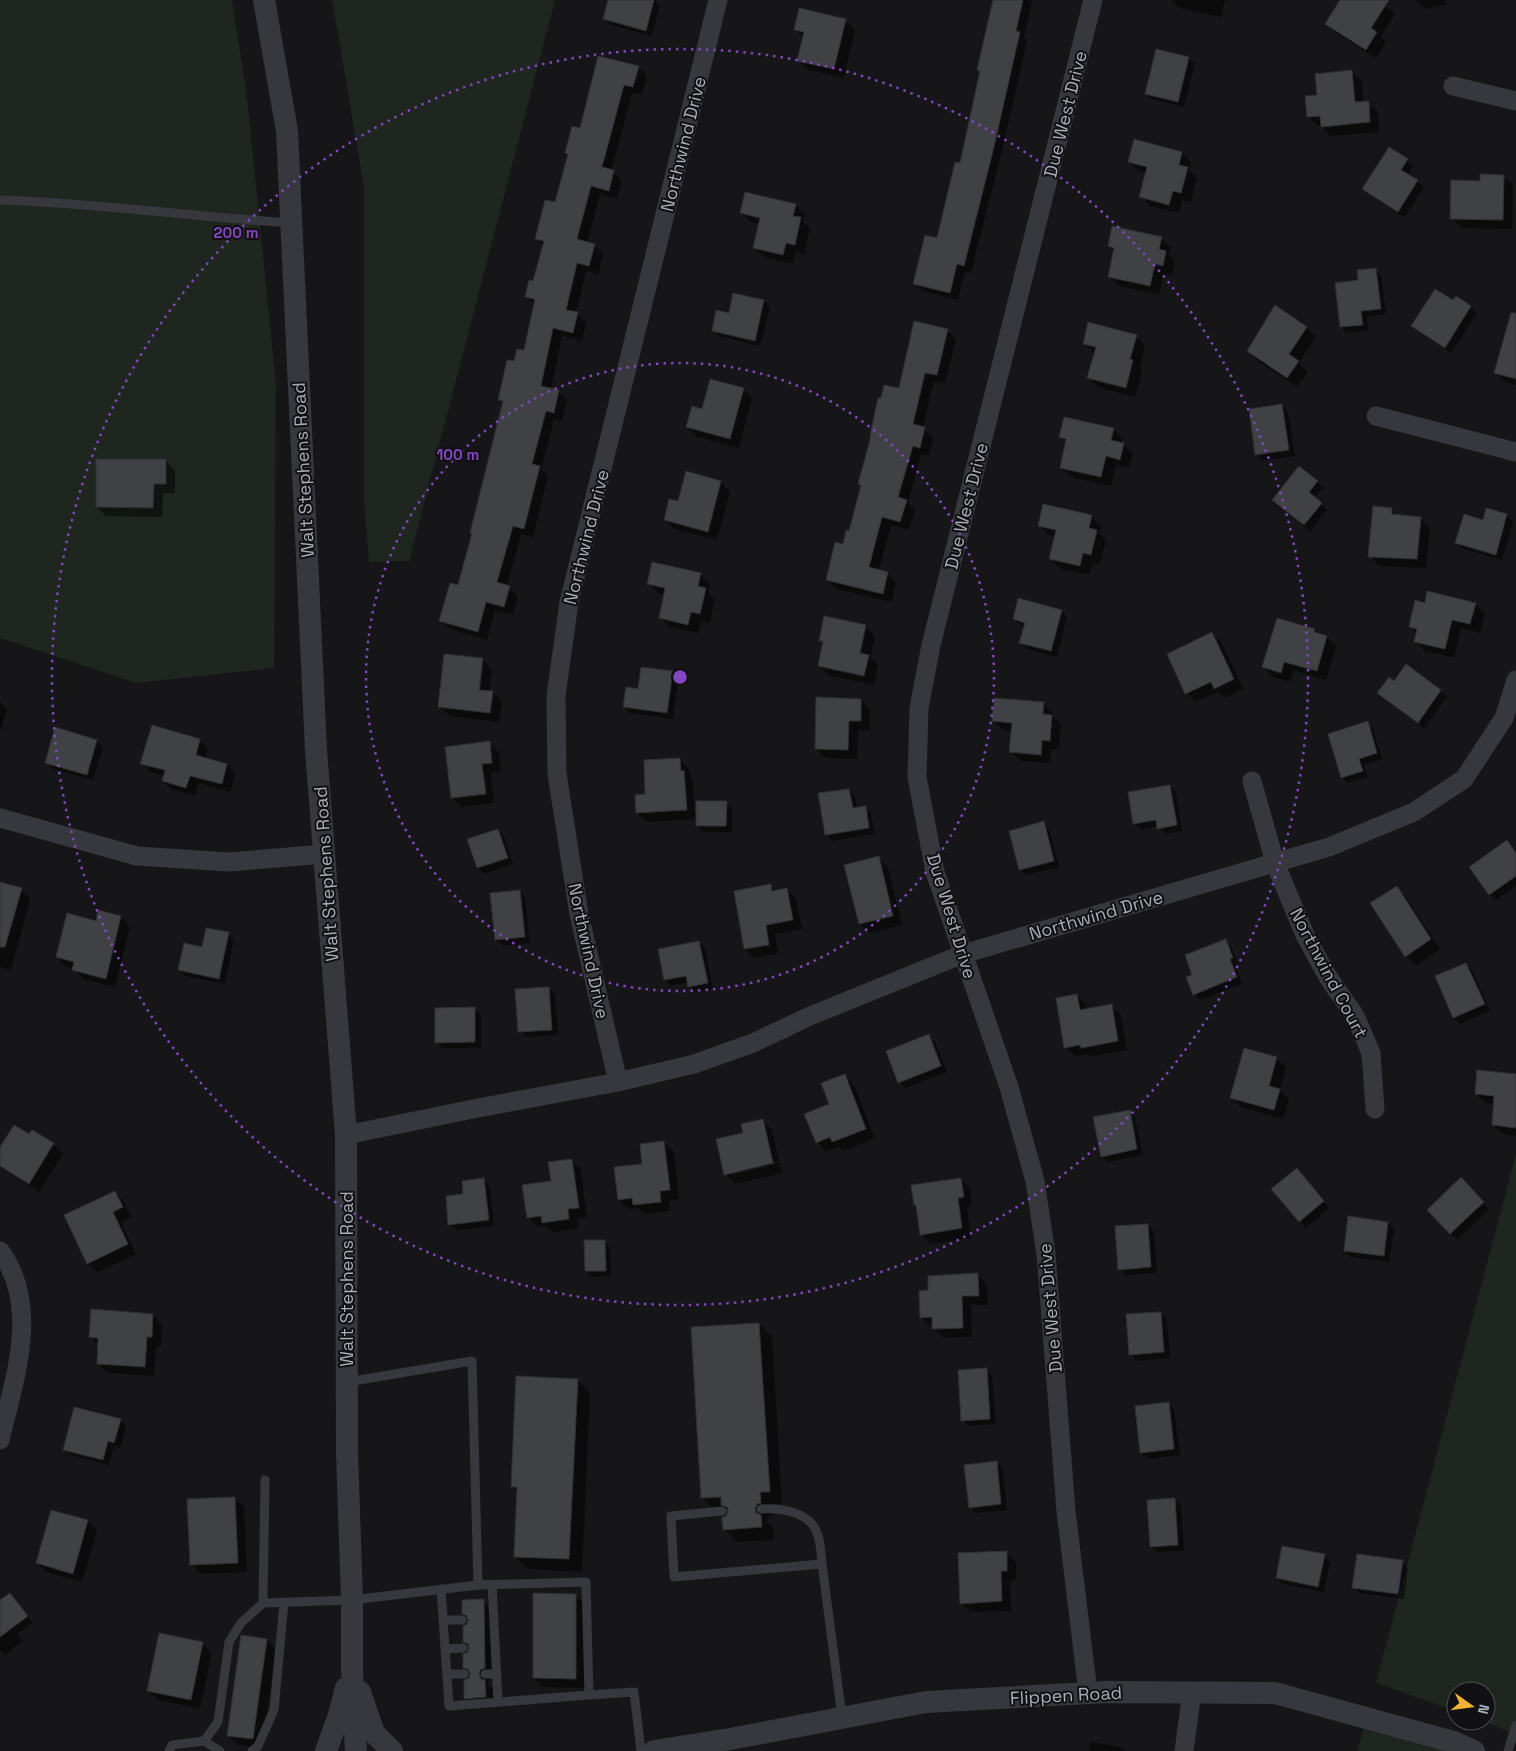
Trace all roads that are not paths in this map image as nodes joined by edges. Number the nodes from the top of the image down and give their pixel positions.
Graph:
1 (264, 0) edge
2 (718, 0) edge
3 (1094, 0) edge
4 (1453, 86) dead end
5 (1516, 101) edge
6 (0, 200) edge
7 (291, 222) junction
8 (1376, 416) dead end
9 (1516, 452) edge
10 (1516, 680) edge
11 (1252, 781) dead end
12 (0, 818) edge
13 (324, 854) junction
14 (1275, 862) junction
15 (962, 954) junction
16 (618, 1082) junction
17 (1375, 1109) dead end
18 (346, 1134) junction
19 (0, 1251) edge
20 (346, 1382) junction
21 (0, 1440) edge
22 (265, 1480) dead end
23 (761, 1509) dead end
24 (722, 1511) dead end
25 (822, 1564) junction
26 (492, 1584) junction
27 (478, 1585) junction
28 (441, 1589) junction
29 (352, 1600) junction
30 (284, 1602) junction
31 (263, 1603) junction
32 (443, 1620) junction
33 (462, 1620) dead end
34 (463, 1648) dead end
35 (484, 1648) dead end
36 (495, 1648) junction
37 (445, 1649) junction
38 (352, 1668) junction
39 (447, 1674) junction
40 (464, 1674) dead end
41 (485, 1674) dead end
42 (497, 1674) junction
43 (1192, 1692) junction
44 (1088, 1693) junction
45 (589, 1695) junction
46 (498, 1702) junction
47 (842, 1717) junction
48 (1516, 1725) edge
49 (204, 1741) junction
50 (169, 1751) edge
51 (220, 1751) edge
52 (252, 1751) edge
53 (326, 1751) edge
54 (356, 1751) edge
55 (392, 1751) edge
56 (642, 1751) edge
57 (654, 1751) edge
58 (1184, 1751) edge
59 (1474, 1751) edge
60 (1508, 1751) edge

1 - 7 street, Walt Stephens Road
2 - 16 street, Northwind Drive
3 - 15 street, Due West Drive
4 - 5 street
6 - 7 lane
7 - 13 street, Walt Stephens Road
8 - 9 street
10 - 14 street, Northwind Drive
11 - 14 street, Northwind Court
12 - 13 street
13 - 18 street, Walt Stephens Road
14 - 15 street, Northwind Drive
14 - 17 street, Northwind Court
15 - 16 street, Northwind Drive
15 - 44 street, Due West Drive
16 - 18 street, Northwind Drive
18 - 20 street, Walt Stephens Road
19 - 21 street
20 - 27 lane
20 - 29 street, Walt Stephens Road
22 - 31 lane
23 - 25 lane
24 - 25 lane
25 - 47 lane
26 - 27 lane
26 - 36 lane
26 - 45 lane
27 - 28 lane
28 - 29 lane
28 - 32 lane
29 - 30 lane
29 - 38 street, Walt Stephens Road
30 - 31 lane
30 - 52 lane
31 - 49 lane
32 - 33 lane
32 - 37 lane
34 - 37 lane
35 - 36 lane
36 - 42 lane
37 - 39 lane
38 - 53 street
38 - 54 street, Walt Stephens Road
38 - 55 street
39 - 40 lane
39 - 46 lane
41 - 42 lane
42 - 46 lane
43 - 44 street, Flippen Road
43 - 58 street
43 - 59 street, Flippen Road
44 - 47 street, Flippen Road
45 - 46 lane
45 - 56 lane
47 - 57 street, Flippen Road
48 - 60 lane
49 - 50 lane
49 - 51 lane

